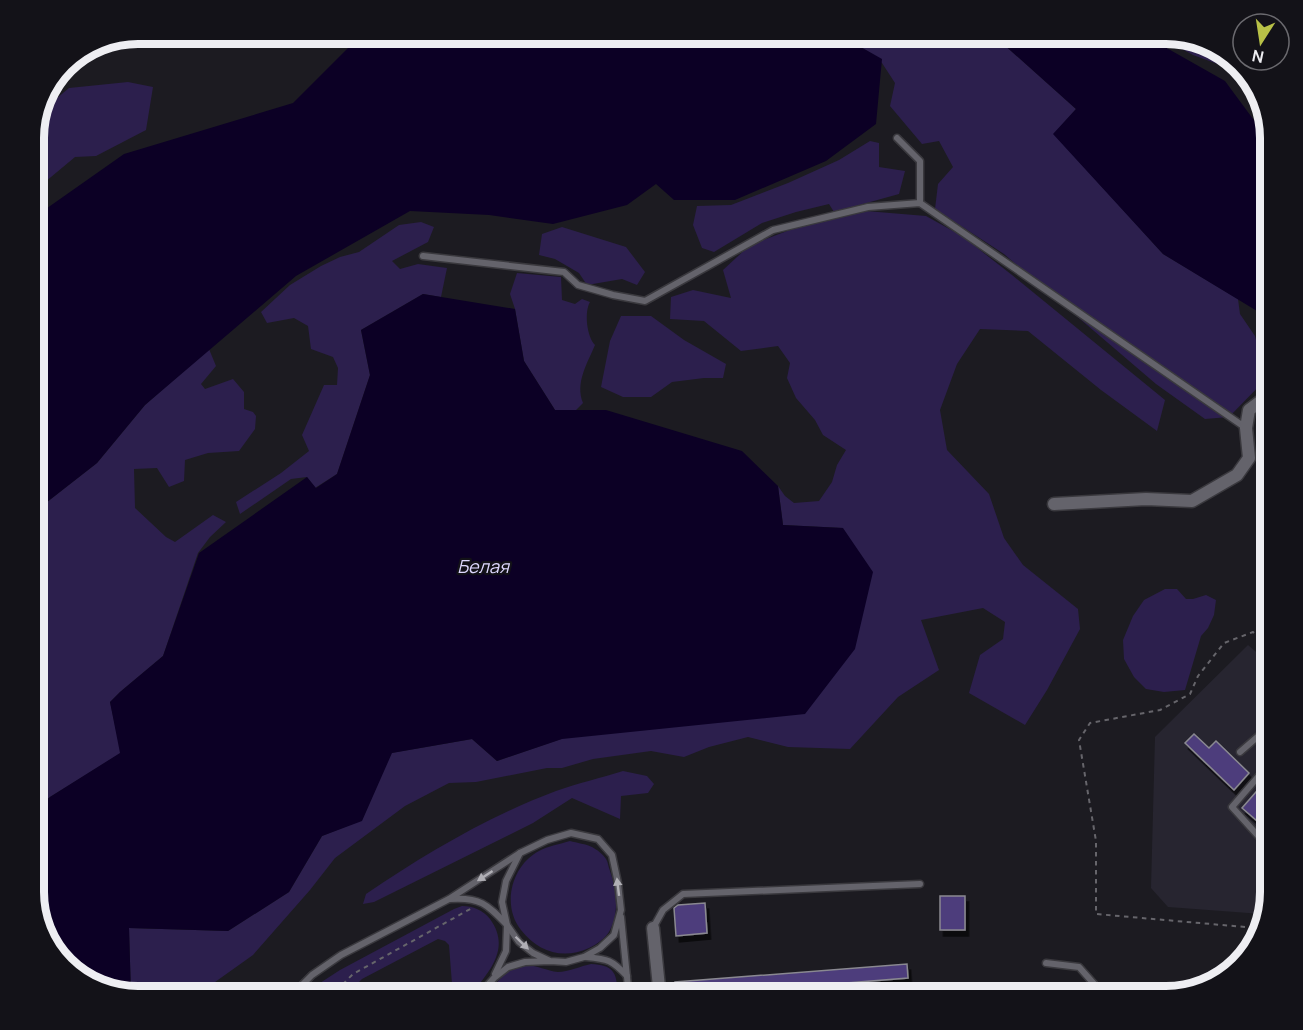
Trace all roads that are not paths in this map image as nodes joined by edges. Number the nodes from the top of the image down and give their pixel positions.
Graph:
1 (897, 138) dead end
2 (920, 203) junction
3 (423, 256) dead end
4 (1260, 402) edge
5 (1246, 428) junction
6 (1054, 504) dead end
7 (1260, 735) edge
8 (1240, 752) dead end
9 (1260, 775) edge
10 (1260, 838) edge
11 (520, 853) junction
12 (920, 884) dead end
13 (449, 898) junction
14 (621, 910) junction
15 (507, 925) junction
16 (653, 928) joint
17 (584, 957) junction
18 (550, 961) junction
19 (1046, 963) dead end
20 (627, 976) junction
21 (494, 978) junction
22 (301, 986) edge
23 (487, 986) edge
24 (627, 986) edge
25 (659, 986) edge
26 (1095, 986) edge

1 - 2 lane
2 - 3 lane
2 - 5 lane
4 - 5 street
5 - 6 street
7 - 8 lane
9 - 10 lane
11 -> 13 lane
14 -> 11 lane
11 - 15 lane
12 - 16 lane
13 - 15 lane
13 - 22 lane
14 - 17 lane
14 - 20 lane
15 -> 18 lane
15 - 21 lane
16 - 25 street
17 - 18 lane
17 - 20 lane
18 - 21 lane
19 - 26 lane
20 - 24 lane
21 - 23 lane

